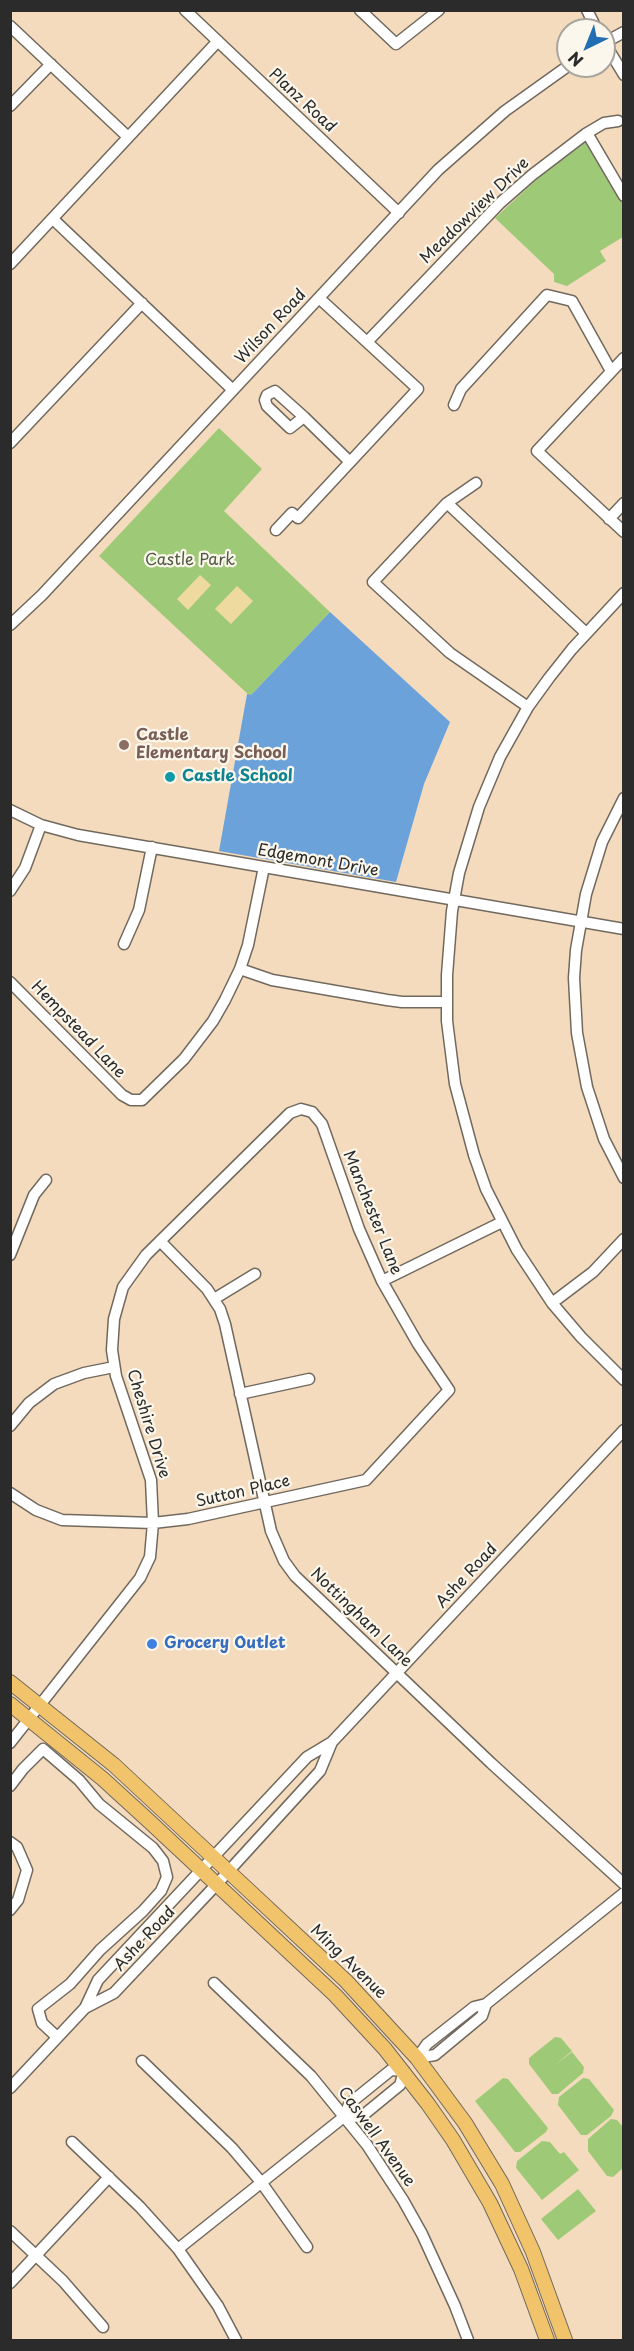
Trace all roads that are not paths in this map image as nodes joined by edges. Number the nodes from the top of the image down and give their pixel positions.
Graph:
1 (185, 10) edge
2 (360, 10) edge
3 (440, 10) edge
4 (10, 26) edge
5 (218, 41) junction
6 (616, 62) edge
7 (51, 64) junction
8 (556, 75) edge
9 (624, 75) edge
10 (10, 106) edge
11 (618, 121) dead end
12 (587, 133) junction
13 (128, 137) junction
14 (622, 192) edge
15 (399, 213) junction
16 (53, 219) junction
17 (10, 264) edge
18 (319, 298) junction
19 (142, 303) junction
20 (367, 342) junction
21 (624, 358) edge
22 (611, 371) junction
23 (234, 390) junction
24 (454, 405) dead end
25 (304, 417) dead end
26 (10, 443) edge
27 (350, 462) junction
28 (476, 483) dead end
29 (447, 503) junction
30 (624, 503) edge
31 (609, 519) junction
32 (276, 530) dead end
33 (624, 532) edge
34 (622, 596) edge
35 (10, 625) edge
36 (586, 633) junction
37 (528, 707) junction
38 (624, 798) edge
39 (10, 810) edge
40 (41, 825) junction
41 (152, 847) junction
42 (264, 867) junction
43 (10, 891) edge
44 (454, 900) junction
45 (580, 921) junction
46 (624, 929) edge
47 (124, 944) dead end
48 (240, 969) junction
49 (10, 982) edge
50 (447, 1002) junction
51 (307, 1110) joint
52 (624, 1178) edge
53 (46, 1180) dead end
54 (502, 1222) junction
55 (14, 1234) edge
56 (624, 1239) edge
57 (160, 1241) junction
58 (10, 1255) edge
59 (255, 1274) dead end
60 (382, 1281) junction
61 (214, 1299) junction
62 (552, 1303) junction
63 (114, 1367) junction
64 (309, 1379) dead end
65 (624, 1380) edge
66 (449, 1390) joint
67 (240, 1394) junction
68 (10, 1426) edge
69 (624, 1430) edge
70 (10, 1493) edge
71 (264, 1502) junction
72 (153, 1523) junction
73 (397, 1673) junction
74 (10, 1682) edge
75 (10, 1704) edge
76 (40, 1704) junction
77 (29, 1718) junction
78 (332, 1742) junction
79 (10, 1743) edge
80 (10, 1786) edge
81 (10, 1842) edge
82 (214, 1858) junction
83 (201, 1871) junction
84 (228, 1871) junction
85 (624, 1884) edge
86 (216, 1885) junction
87 (624, 1893) edge
88 (10, 1910) edge
89 (214, 1983) dead end
90 (85, 2008) junction
91 (356, 2016) junction
92 (57, 2037) junction
93 (417, 2058) junction
94 (142, 2061) dead end
95 (404, 2071) junction
96 (10, 2088) edge
97 (457, 2113) junction
98 (345, 2116) junction
99 (72, 2142) dead end
100 (109, 2177) junction
101 (261, 2182) junction
102 (10, 2231) edge
103 (307, 2247) dead end
104 (178, 2249) junction
105 (37, 2255) junction
106 (10, 2283) edge
107 (103, 2326) dead end
108 (236, 2340) edge
109 (468, 2340) edge
110 (548, 2340) edge
111 (565, 2340) edge

1 - 5 street, Planz Road
2 - 3 street
4 - 7 street
5 - 13 street
5 - 15 street, Planz Road
6 - 9 street
7 - 10 street
7 - 13 street
8 - 15 street, Wilson Road
11 - 12 street, Meadowview Drive
12 - 14 street
12 - 20 street, Meadowview Drive
13 - 16 street
15 - 18 street, Wilson Road
16 - 17 street
16 - 19 street
18 - 20 street
18 - 23 street, Wilson Road
19 - 23 street
19 - 26 street
20 - 27 street
21 - 22 street
22 - 24 street
22 - 31 street
23 - 35 street, Wilson Road
25 - 27 street
27 - 32 street
28 - 29 street
29 - 36 street
29 - 37 street
30 - 31 street
31 - 33 street
34 - 36 street
36 - 37 street
37 - 44 street
38 - 45 street
39 - 40 street, Edgemont Drive
40 - 41 street, Edgemont Drive
40 - 43 street
41 - 42 street, Edgemont Drive
41 - 47 street
42 - 44 street, Edgemont Drive
42 - 48 street, Hempstead Lane
44 - 45 street, Edgemont Drive
44 - 50 street
45 - 46 street, Edgemont Drive
45 - 52 street
48 - 49 street, Hempstead Lane
48 - 50 street
50 - 54 street
51 - 57 street, Cheshire Drive
51 - 60 street, Manchester Lane
53 - 55 street
54 - 60 street
54 - 62 street
55 - 58 street
56 - 62 street
57 - 61 street, Nottingham Lane
57 - 63 street, Cheshire Drive
59 - 61 street
60 - 66 street, Manchester Lane
61 - 67 street, Nottingham Lane
62 - 65 street
63 - 68 street
63 - 72 street, Cheshire Drive
64 - 67 street
66 - 71 street, Sutton Place
67 - 71 street, Nottingham Lane
69 - 73 street, Ashe Road
70 - 72 street, Sutton Place
71 - 72 street, Sutton Place
71 - 73 street, Nottingham Lane
72 - 76 street, Cheshire Drive
73 - 78 street, Ashe Road
73 - 85 street, Nottingham Lane
74 - 76 main road, Ming Avenue
75 - 77 main road, Ming Avenue
76 - 77 street, Cheshire Drive
76 - 82 main road, Ming Avenue
77 - 79 street, Cheshire Drive
77 - 83 main road, Ming Avenue
78 - 82 street, Ashe Road
78 - 84 street, Ashe Road
80 - 92 street
81 - 88 street
82 - 83 street, Ashe Road
82 - 84 main road, Ming Avenue
83 - 86 main road, Ming Avenue
83 - 90 street, Ashe Road
84 - 86 street, Ashe Road
84 - 93 main road, Ming Avenue
86 - 90 street, Ashe Road
86 - 91 main road, Ming Avenue
87 - 93 street
89 - 98 street, Caswell Avenue
90 - 92 street, Ashe Road
91 - 93 main road
91 - 95 main road, Ming Avenue
92 - 96 street, Ashe Road
93 - 97 main road, Ming Avenue
94 - 101 street
95 - 97 main road
95 - 98 street
95 - 98 street
95 - 110 main road, Ming Avenue
97 - 111 main road, Ming Avenue
98 - 101 street
98 - 109 street, Caswell Avenue
99 - 100 street
100 - 104 street
100 - 105 street
101 - 103 street
101 - 104 street
102 - 105 street
104 - 108 street
105 - 106 street
105 - 107 street

